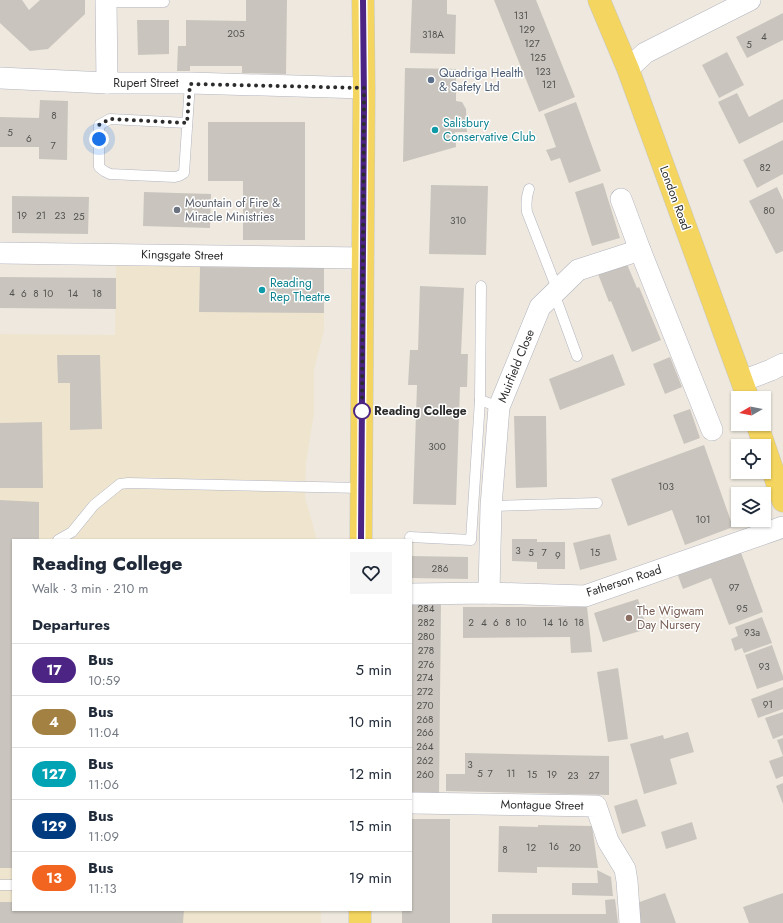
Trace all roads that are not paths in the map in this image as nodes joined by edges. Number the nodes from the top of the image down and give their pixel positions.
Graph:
1 (363, 0) edge
2 (599, 0) edge
3 (750, 0) edge
4 (106, 1) edge
5 (164, 2) dead end
6 (628, 68) junction
7 (0, 78) edge
8 (107, 83) junction
9 (190, 84) junction
10 (364, 88) junction
11 (187, 123) junction
12 (529, 189) dead end
13 (621, 199) dead end
14 (640, 250) junction
15 (0, 253) edge
16 (363, 258) junction
17 (481, 286) dead end
18 (556, 291) junction
19 (577, 356) dead end
20 (783, 364) edge
21 (745, 390) edge
22 (480, 400) junction
23 (499, 408) junction
24 (712, 430) dead end
25 (758, 431) edge
26 (362, 488) junction
27 (783, 500) edge
28 (597, 503) dead end
29 (491, 506) junction
30 (783, 527) edge
31 (410, 537) dead end
32 (60, 539) edge
33 (361, 539) edge
34 (489, 593) junction
35 (412, 594) edge
36 (412, 803) edge
37 (0, 885) edge
38 (12, 885) edge
39 (360, 911) edge
40 (360, 923) edge
41 (630, 923) edge

1 - 10 main road
2 - 6 main road, London Road
3 - 6 street
4 - 5 lane
4 - 8 street
6 - 21 main road, London Road
7 - 8 street, Rupert Street
8 - 9 street, Rupert Street
9 - 10 street, Rupert Street
9 - 11 lane
10 - 16 main road
11 - 11 lane
12 - 18 lane
13 - 14 street
14 - 18 street, Muirfield Close
14 - 24 street
15 - 16 street, Kingsgate Street
16 - 26 main road
17 - 22 lane
18 - 19 lane
18 - 23 street, Muirfield Close
20 - 21 street
22 - 23 lane
22 - 31 lane
23 - 29 street, Muirfield Close
25 - 27 main road
26 - 32 lane
26 - 33 main road
28 - 29 lane
29 - 34 street, Muirfield Close
30 - 34 street, Fatherson Road
34 - 35 street, Fatherson Road
36 - 41 street, Montague Street
37 - 38 lane
39 - 40 main road

